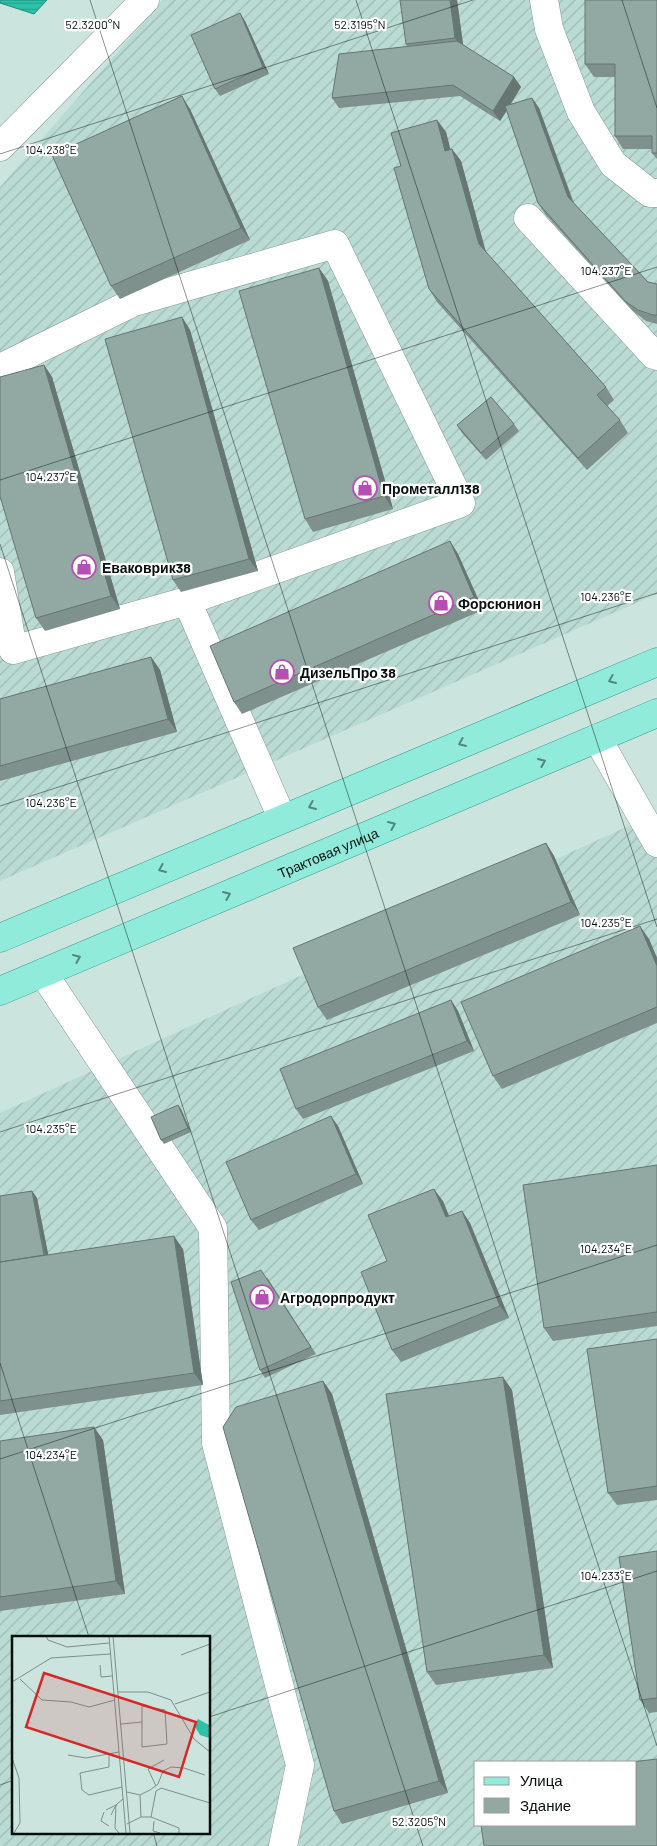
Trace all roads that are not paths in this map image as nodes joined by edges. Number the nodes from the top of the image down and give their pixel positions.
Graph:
1 (144, 0) edge
2 (544, 0) edge
3 (0, 147) edge
4 (657, 193) edge
5 (528, 218) dead end
6 (657, 356) edge
7 (0, 368) edge
8 (0, 572) edge
9 (187, 601) junction
10 (657, 662) edge
11 (657, 713) edge
12 (597, 738) junction
13 (282, 818) junction
14 (657, 843) edge
15 (0, 938) edge
16 (43, 973) junction
17 (0, 991) edge
18 (283, 1846) edge

1 - 3 lane
2 - 4 lane
5 - 6 lane
7 - 9 lane
8 - 9 lane
9 - 13 lane
10 -> 13 main road
11 - 12 main road, Трактовая улица
12 - 14 lane
16 -> 12 main road, Трактовая улица
13 -> 15 main road
16 - 17 main road, Трактовая улица
16 - 18 lane

